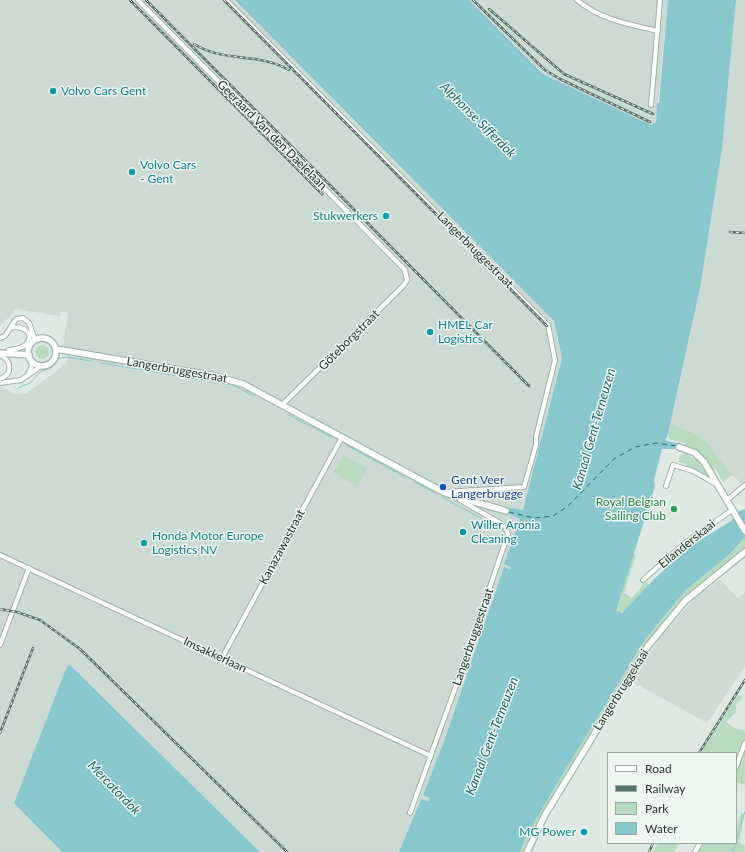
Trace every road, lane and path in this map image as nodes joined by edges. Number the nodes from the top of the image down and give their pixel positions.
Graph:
1 (138, 0) edge
2 (226, 0) edge
3 (577, 0) edge
4 (660, 0) edge
5 (658, 30) junction
6 (651, 105) dead end
7 (405, 270) joint
8 (10, 328) junction
9 (0, 338) edge
10 (35, 340) junction
11 (56, 349) junction
12 (0, 350) edge
13 (10, 350) junction
14 (74, 352) junction
15 (0, 354) edge
16 (30, 355) junction
17 (55, 357) junction
18 (41, 366) junction
19 (29, 374) junction
20 (0, 379) edge
21 (0, 383) edge
22 (282, 405) junction
23 (342, 436) junction
24 (679, 447) dead end
25 (716, 482) junction
26 (745, 485) edge
27 (666, 486) dead end
28 (443, 492) junction
29 (457, 498) junction
30 (727, 500) junction
31 (506, 511) dead end
32 (734, 512) junction
33 (745, 531) edge
34 (745, 552) edge
35 (0, 555) edge
36 (29, 568) junction
37 (643, 580) dead end
38 (0, 645) edge
39 (222, 658) junction
40 (745, 743) edge
41 (431, 756) junction
42 (737, 764) edge
43 (410, 813) dead end
44 (527, 852) edge

1 - 7 street, Geeraard Van den Daelelaan
2 - 28 street, Langerbruggestraat
3 - 5 street
4 - 5 street
5 - 6 street
7 - 22 street, Göteborgstraat
8 - 9 street
8 - 10 street
8 - 13 street
10 - 11 main road, Langerbruggestraat
10 - 16 main road
11 - 14 main road, Langerbruggestraat
11 - 17 main road
12 - 13 main road
13 - 16 main road
14 - 17 main road, Langerbruggestraat
14 - 22 main road, Langerbruggestraat
15 - 16 main road
15 - 20 street
16 - 18 main road
16 - 19 street
17 - 18 main road, Langerbruggestraat
18 - 19 street
19 - 21 street
22 - 23 main road, Langerbruggestraat
23 - 28 main road, Langerbruggestraat
23 - 39 street, Kanazawastraat
24 - 25 main road
25 - 27 street
25 - 30 main road
26 - 30 street
28 - 29 main road, Langerbruggestraat
29 - 31 main road
29 - 41 street, Langerbruggestraat
30 - 32 main road
32 - 33 main road
32 - 37 street, Eilanderskaai
34 - 44 main road, Langerbruggekaai
35 - 36 street, Imsakkerlaan
36 - 38 street
36 - 39 street, Imsakkerlaan
39 - 41 street, Imsakkerlaan
40 - 42 street
41 - 43 street, Langerbruggestraat

